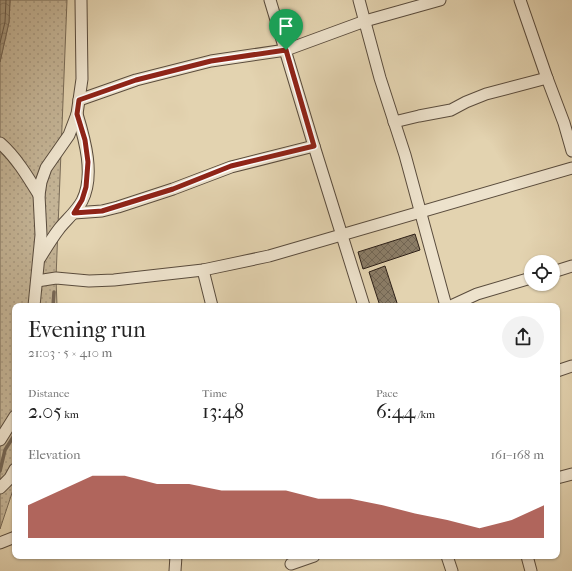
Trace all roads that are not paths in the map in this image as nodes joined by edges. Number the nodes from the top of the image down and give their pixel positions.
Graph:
1 (81, 0) edge
2 (270, 0) edge
3 (359, 0) edge
4 (440, 0) edge
5 (520, 0) edge
6 (365, 21) junction
7 (286, 50) junction
8 (547, 78) junction
9 (79, 100) junction
10 (77, 114) junction
11 (394, 122) junction
12 (0, 143) edge
13 (314, 146) junction
14 (572, 151) edge
15 (572, 168) edge
16 (39, 195) junction
17 (420, 212) junction
18 (74, 213) junction
19 (342, 236) junction
20 (39, 260) junction
21 (572, 266) edge
22 (203, 270) junction
23 (560, 270) edge
24 (524, 280) edge
25 (36, 281) junction
26 (34, 303) edge
27 (211, 303) edge
28 (363, 303) edge
29 (445, 303) edge
30 (457, 303) edge
31 (572, 366) edge
32 (560, 370) edge
33 (12, 421) edge
34 (0, 440) edge
35 (12, 474) edge
36 (572, 474) edge
37 (560, 477) edge
38 (0, 488) edge
39 (12, 538) edge
40 (0, 544) edge
41 (176, 559) edge
42 (305, 559) edge
43 (448, 559) edge
44 (528, 559) edge
45 (291, 564) edge
46 (175, 571) edge
47 (452, 571) edge
48 (531, 571) edge

1 - 9 street
2 - 7 street
3 - 6 street
4 - 6 street
5 - 8 street
6 - 7 street
6 - 11 street
7 - 9 street
7 - 13 street
8 - 11 street
8 - 14 street
9 - 10 street
10 - 16 street
10 - 18 street
11 - 17 street
12 - 16 street
13 - 18 street
13 - 19 street
15 - 17 street
16 - 20 street
17 - 19 street
17 - 29 street
18 - 20 street
19 - 22 street
19 - 28 street
20 - 25 street
21 - 23 street
22 - 25 street
22 - 27 street
24 - 30 street
25 - 26 street
31 - 32 street
33 - 34 street
35 - 38 street
36 - 37 street
39 - 40 street
41 - 46 street
42 - 45 street
43 - 47 street
44 - 48 street

